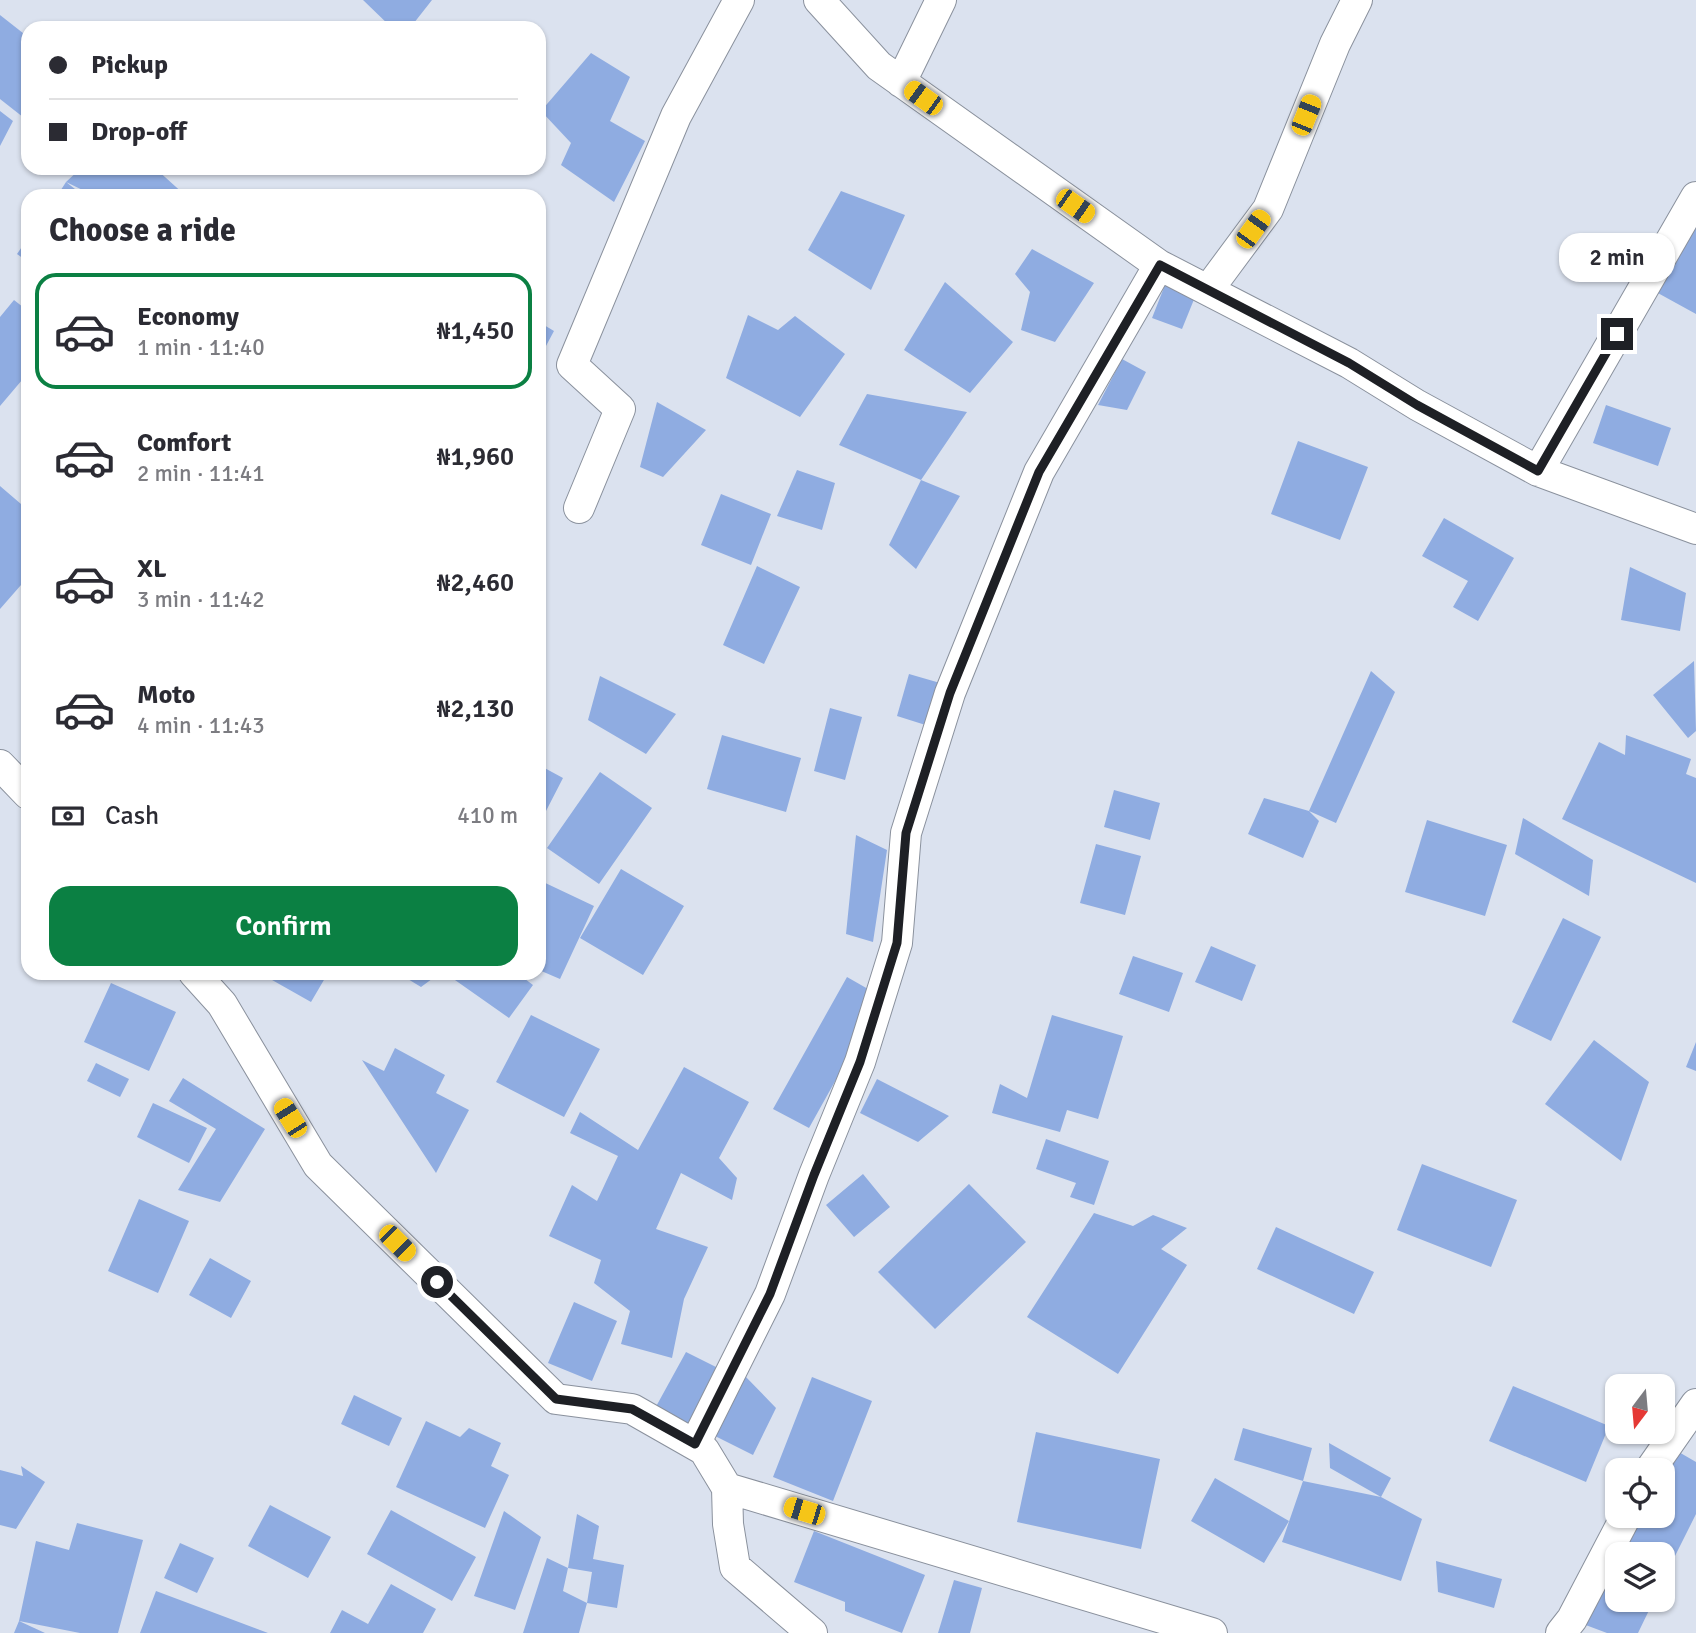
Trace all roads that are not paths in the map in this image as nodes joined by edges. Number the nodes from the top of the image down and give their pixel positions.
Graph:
1 (739, 0) edge
2 (819, 0) edge
3 (941, 0) edge
4 (1357, 0) edge
5 (901, 82) junction
6 (1696, 197) edge
7 (1160, 265) junction
8 (1208, 290) junction
9 (1538, 471) junction
10 (579, 508) dead end
11 (1696, 529) edge
12 (0, 765) edge
13 (21, 787) edge
14 (200, 980) edge
15 (1696, 1404) edge
16 (695, 1444) junction
17 (1658, 1458) edge
18 (727, 1488) junction
19 (1620, 1528) edge
20 (812, 1633) edge
21 (1212, 1633) edge
22 (1561, 1633) edge

1 - 10 street
2 - 5 street
3 - 5 street
4 - 8 street
5 - 7 street
6 - 9 street
7 - 8 street
7 - 16 street
8 - 9 street
9 - 11 street
12 - 13 street
14 - 16 street
15 - 17 street
16 - 18 street
18 - 20 street
18 - 21 street
19 - 22 street

